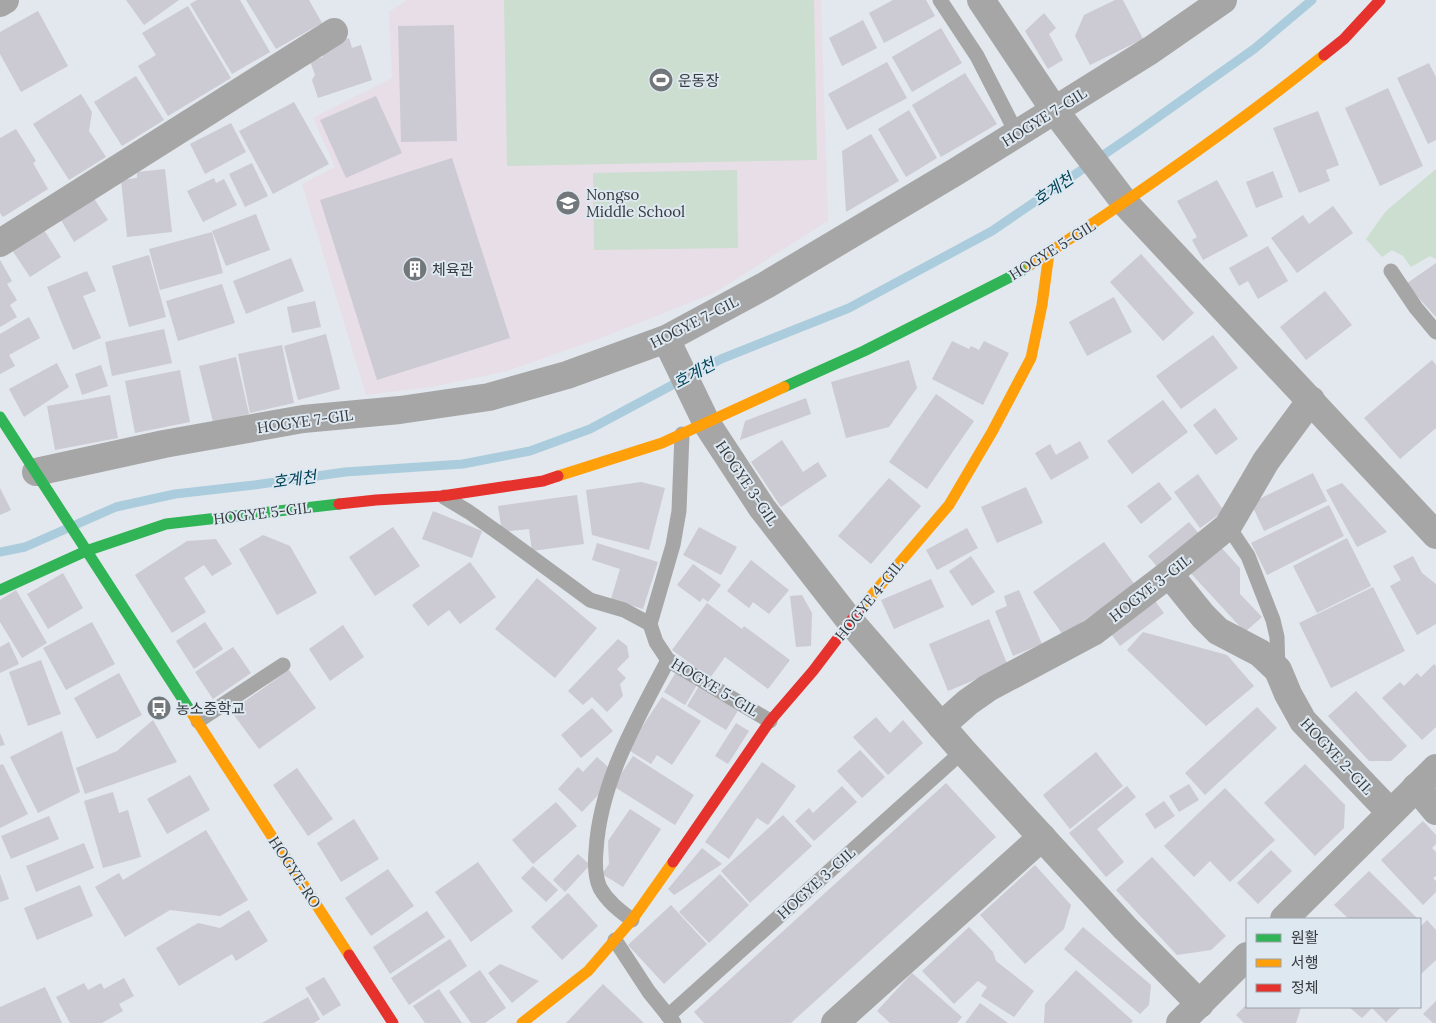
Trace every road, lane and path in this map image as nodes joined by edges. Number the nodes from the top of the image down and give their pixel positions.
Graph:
1 (5, 0) edge
2 (940, 0) edge
3 (981, 0) edge
4 (1223, 0) edge
5 (1380, 0) edge
6 (0, 3) edge
7 (334, 32) dead end
8 (1055, 111) junction
9 (1017, 134) junction
10 (1125, 203) junction
11 (0, 243) edge
12 (1049, 253) junction
13 (1391, 271) dead end
14 (1436, 332) edge
15 (670, 348) junction
16 (1311, 400) junction
17 (0, 417) edge
18 (707, 424) junction
19 (682, 434) junction
20 (36, 472) junction
21 (442, 496) junction
22 (1228, 526) junction
23 (1436, 535) edge
24 (86, 551) junction
25 (1169, 574) junction
26 (0, 590) edge
27 (850, 621) junction
28 (650, 624) junction
29 (668, 660) junction
30 (284, 665) dead end
31 (1278, 670) junction
32 (770, 721) junction
33 (198, 722) junction
34 (941, 726) junction
35 (963, 751) junction
36 (1436, 768) edge
37 (1416, 787) junction
38 (1436, 811) edge
39 (1390, 812) junction
40 (1042, 837) junction
41 (1285, 918) edge
42 (632, 920) junction
43 (615, 940) junction
44 (1246, 957) edge
45 (1200, 1004) junction
46 (671, 1019) edge
47 (392, 1023) edge
48 (522, 1023) edge
49 (834, 1023) edge
50 (1180, 1023) edge

1 - 6 street
2 - 9 lane
3 - 8 street
4 - 8 street, HOGYE 7-GIL
5 - 10 street, HOGYE 5-GIL
7 - 11 street
8 - 9 street, HOGYE 7-GIL
8 - 10 street
9 - 15 street, HOGYE 7-GIL
10 - 12 street, HOGYE 5-GIL
10 - 16 street
12 - 18 street, HOGYE 5-GIL
12 - 27 street, HOGYE 4-GIL
13 - 14 lane
15 - 18 street, HOGYE 3-GIL
15 - 20 street, HOGYE 7-GIL
16 - 22 street, HOGYE 3-GIL
16 - 23 street
17 - 20 street
18 - 19 street, HOGYE 5-GIL
18 - 27 street, HOGYE 3-GIL
19 - 21 street, HOGYE 5-GIL
19 - 28 lane
20 - 24 street, HOGYE-RO
21 - 24 street, HOGYE 5-GIL
21 - 28 lane
22 - 25 street, HOGYE 3-GIL
22 - 31 lane, HOGYE 2-GIL
24 - 26 street, HOGYE 5-GIL
24 - 33 street, HOGYE-RO
25 - 31 street, HOGYE 2-GIL
25 - 34 street, HOGYE 3-GIL
27 - 32 street, HOGYE 4-GIL
27 - 34 street, HOGYE 3-GIL
28 - 29 lane, HOGYE 5-GIL
29 - 32 lane, HOGYE 5-GIL
29 - 42 lane
30 - 33 lane
31 - 39 street, HOGYE 2-GIL
32 - 42 street, HOGYE 4-GIL
33 - 47 street, HOGYE-RO
34 - 35 street, HOGYE 3-GIL
35 - 40 street, HOGYE 3-GIL
35 - 46 lane, HOGYE 3-GIL
36 - 37 street
37 - 38 street
37 - 39 street
39 - 41 street
40 - 45 street, HOGYE 3-GIL
40 - 49 street
42 - 43 street, HOGYE 4-GIL
43 - 46 lane, HOGYE 3-GIL
43 - 48 street, HOGYE 4-GIL
44 - 45 street
45 - 50 street

